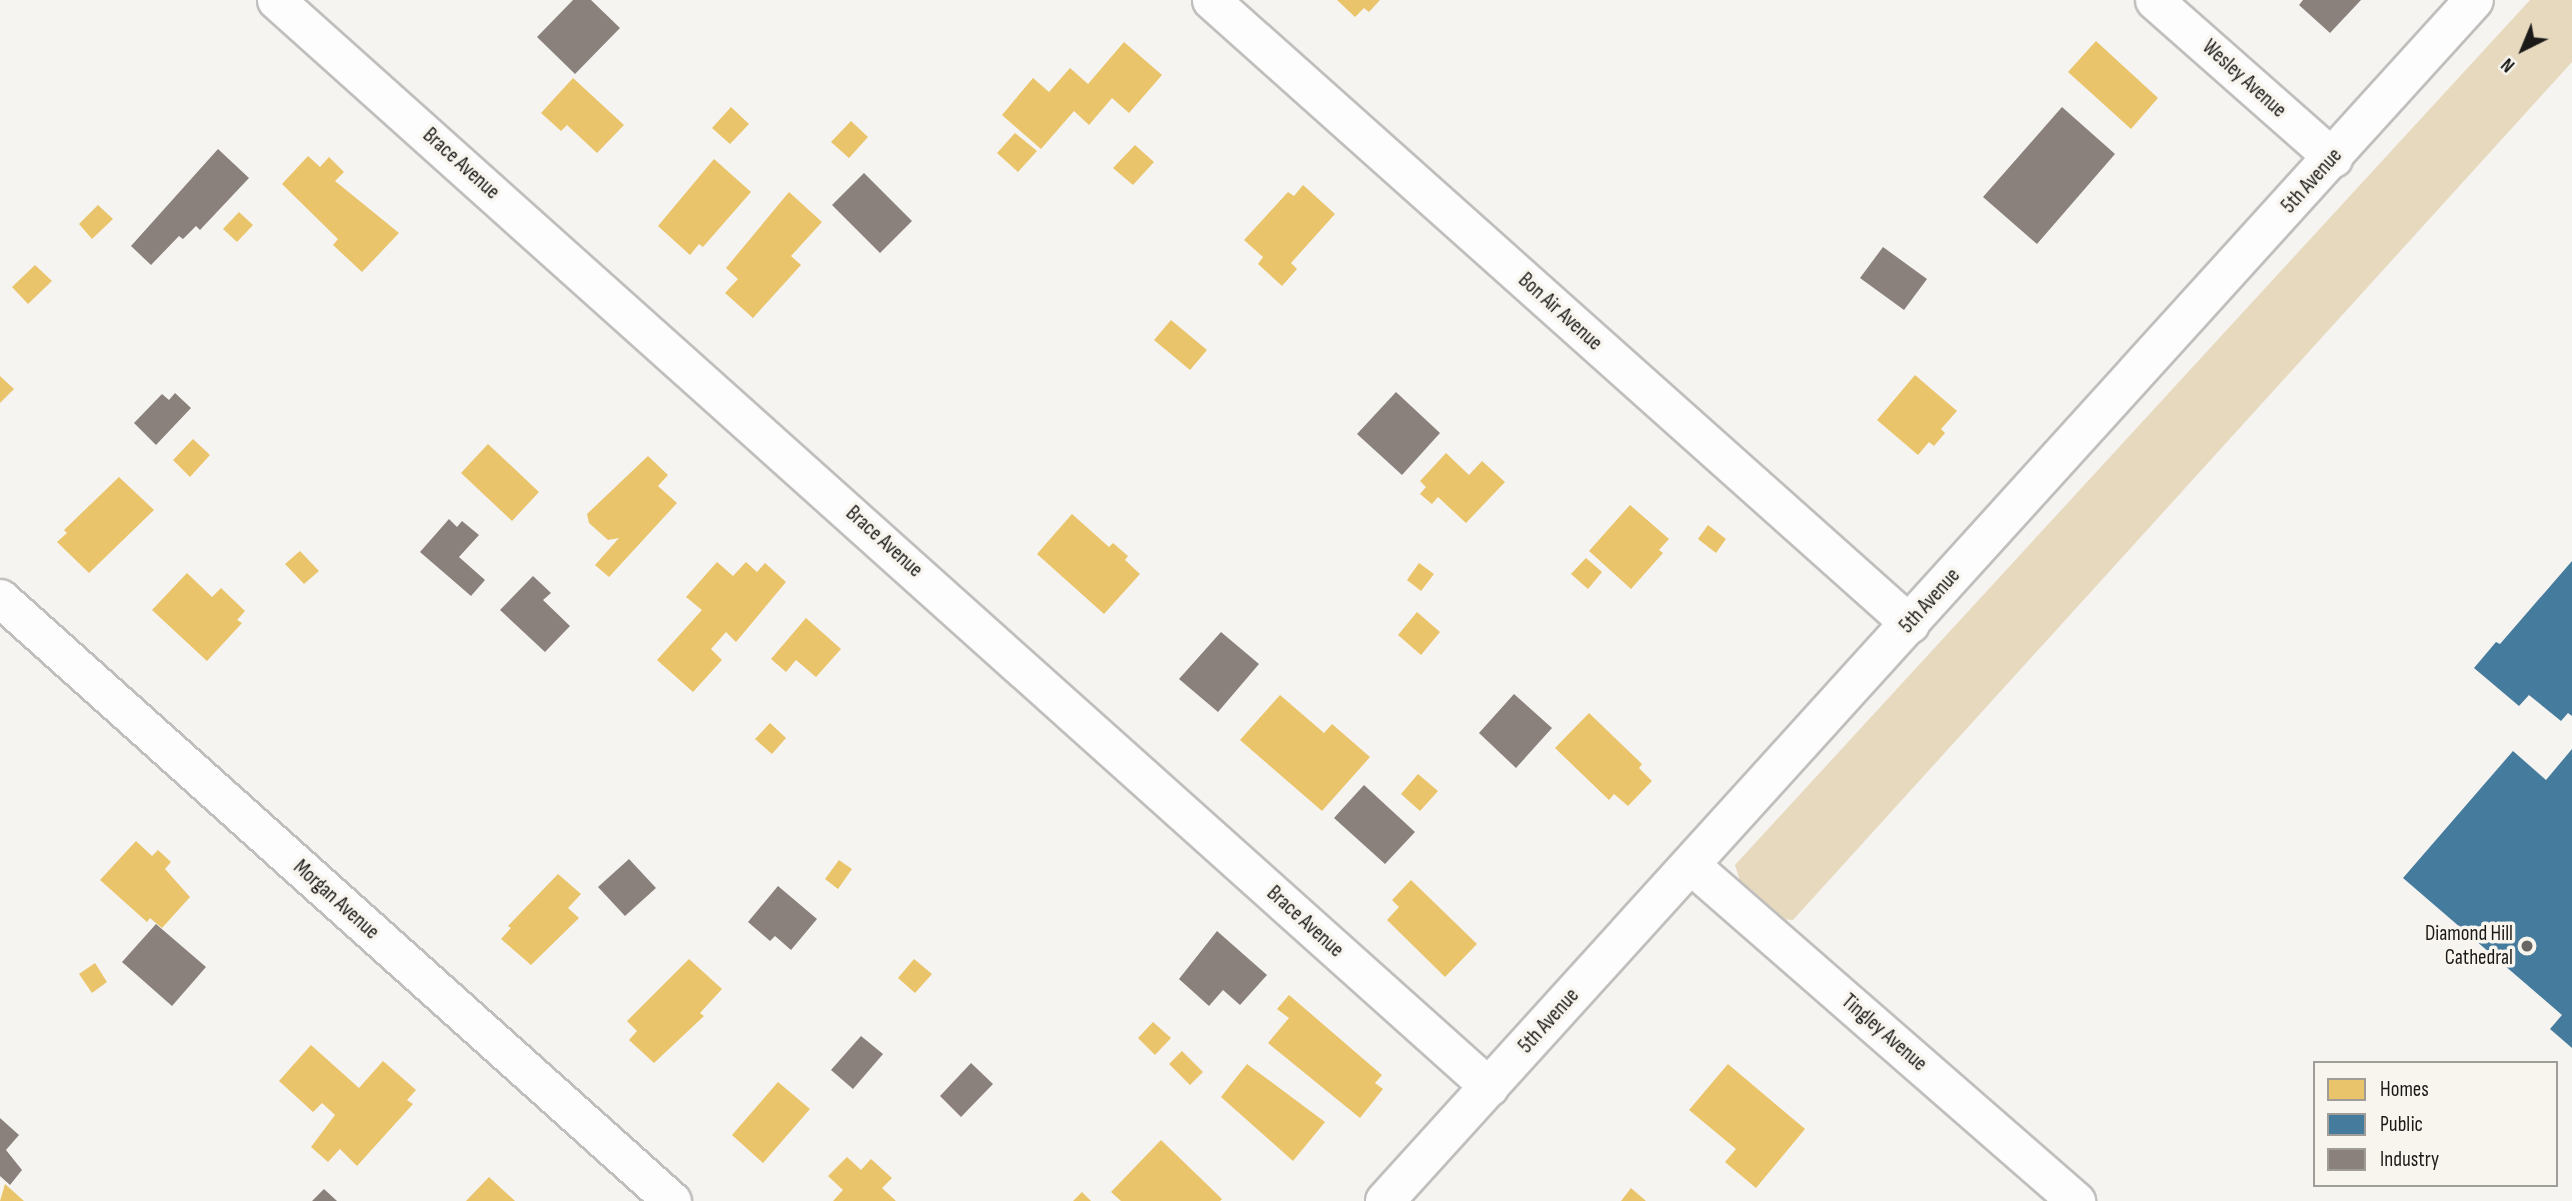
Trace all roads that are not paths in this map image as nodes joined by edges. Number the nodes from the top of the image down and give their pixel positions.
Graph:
1 (276, 0) edge
2 (1211, 0) edge
3 (2154, 0) edge
4 (2474, 0) edge
5 (2333, 158) junction
6 (0, 598) edge
7 (1910, 624) junction
8 (1692, 866) junction
9 (1489, 1087) junction
10 (672, 1201) edge
11 (1385, 1201) edge
12 (2076, 1201) edge

1 - 9 street, Brace Avenue
2 - 7 street, Bon Air Avenue
3 - 5 street, Wesley Avenue
4 - 5 street, 5th Avenue
5 - 7 street, 5th Avenue
6 - 10 street, Morgan Avenue
7 - 8 street, 5th Avenue
8 - 9 street, 5th Avenue
8 - 12 street, Tingley Avenue
9 - 11 street, 5th Avenue

